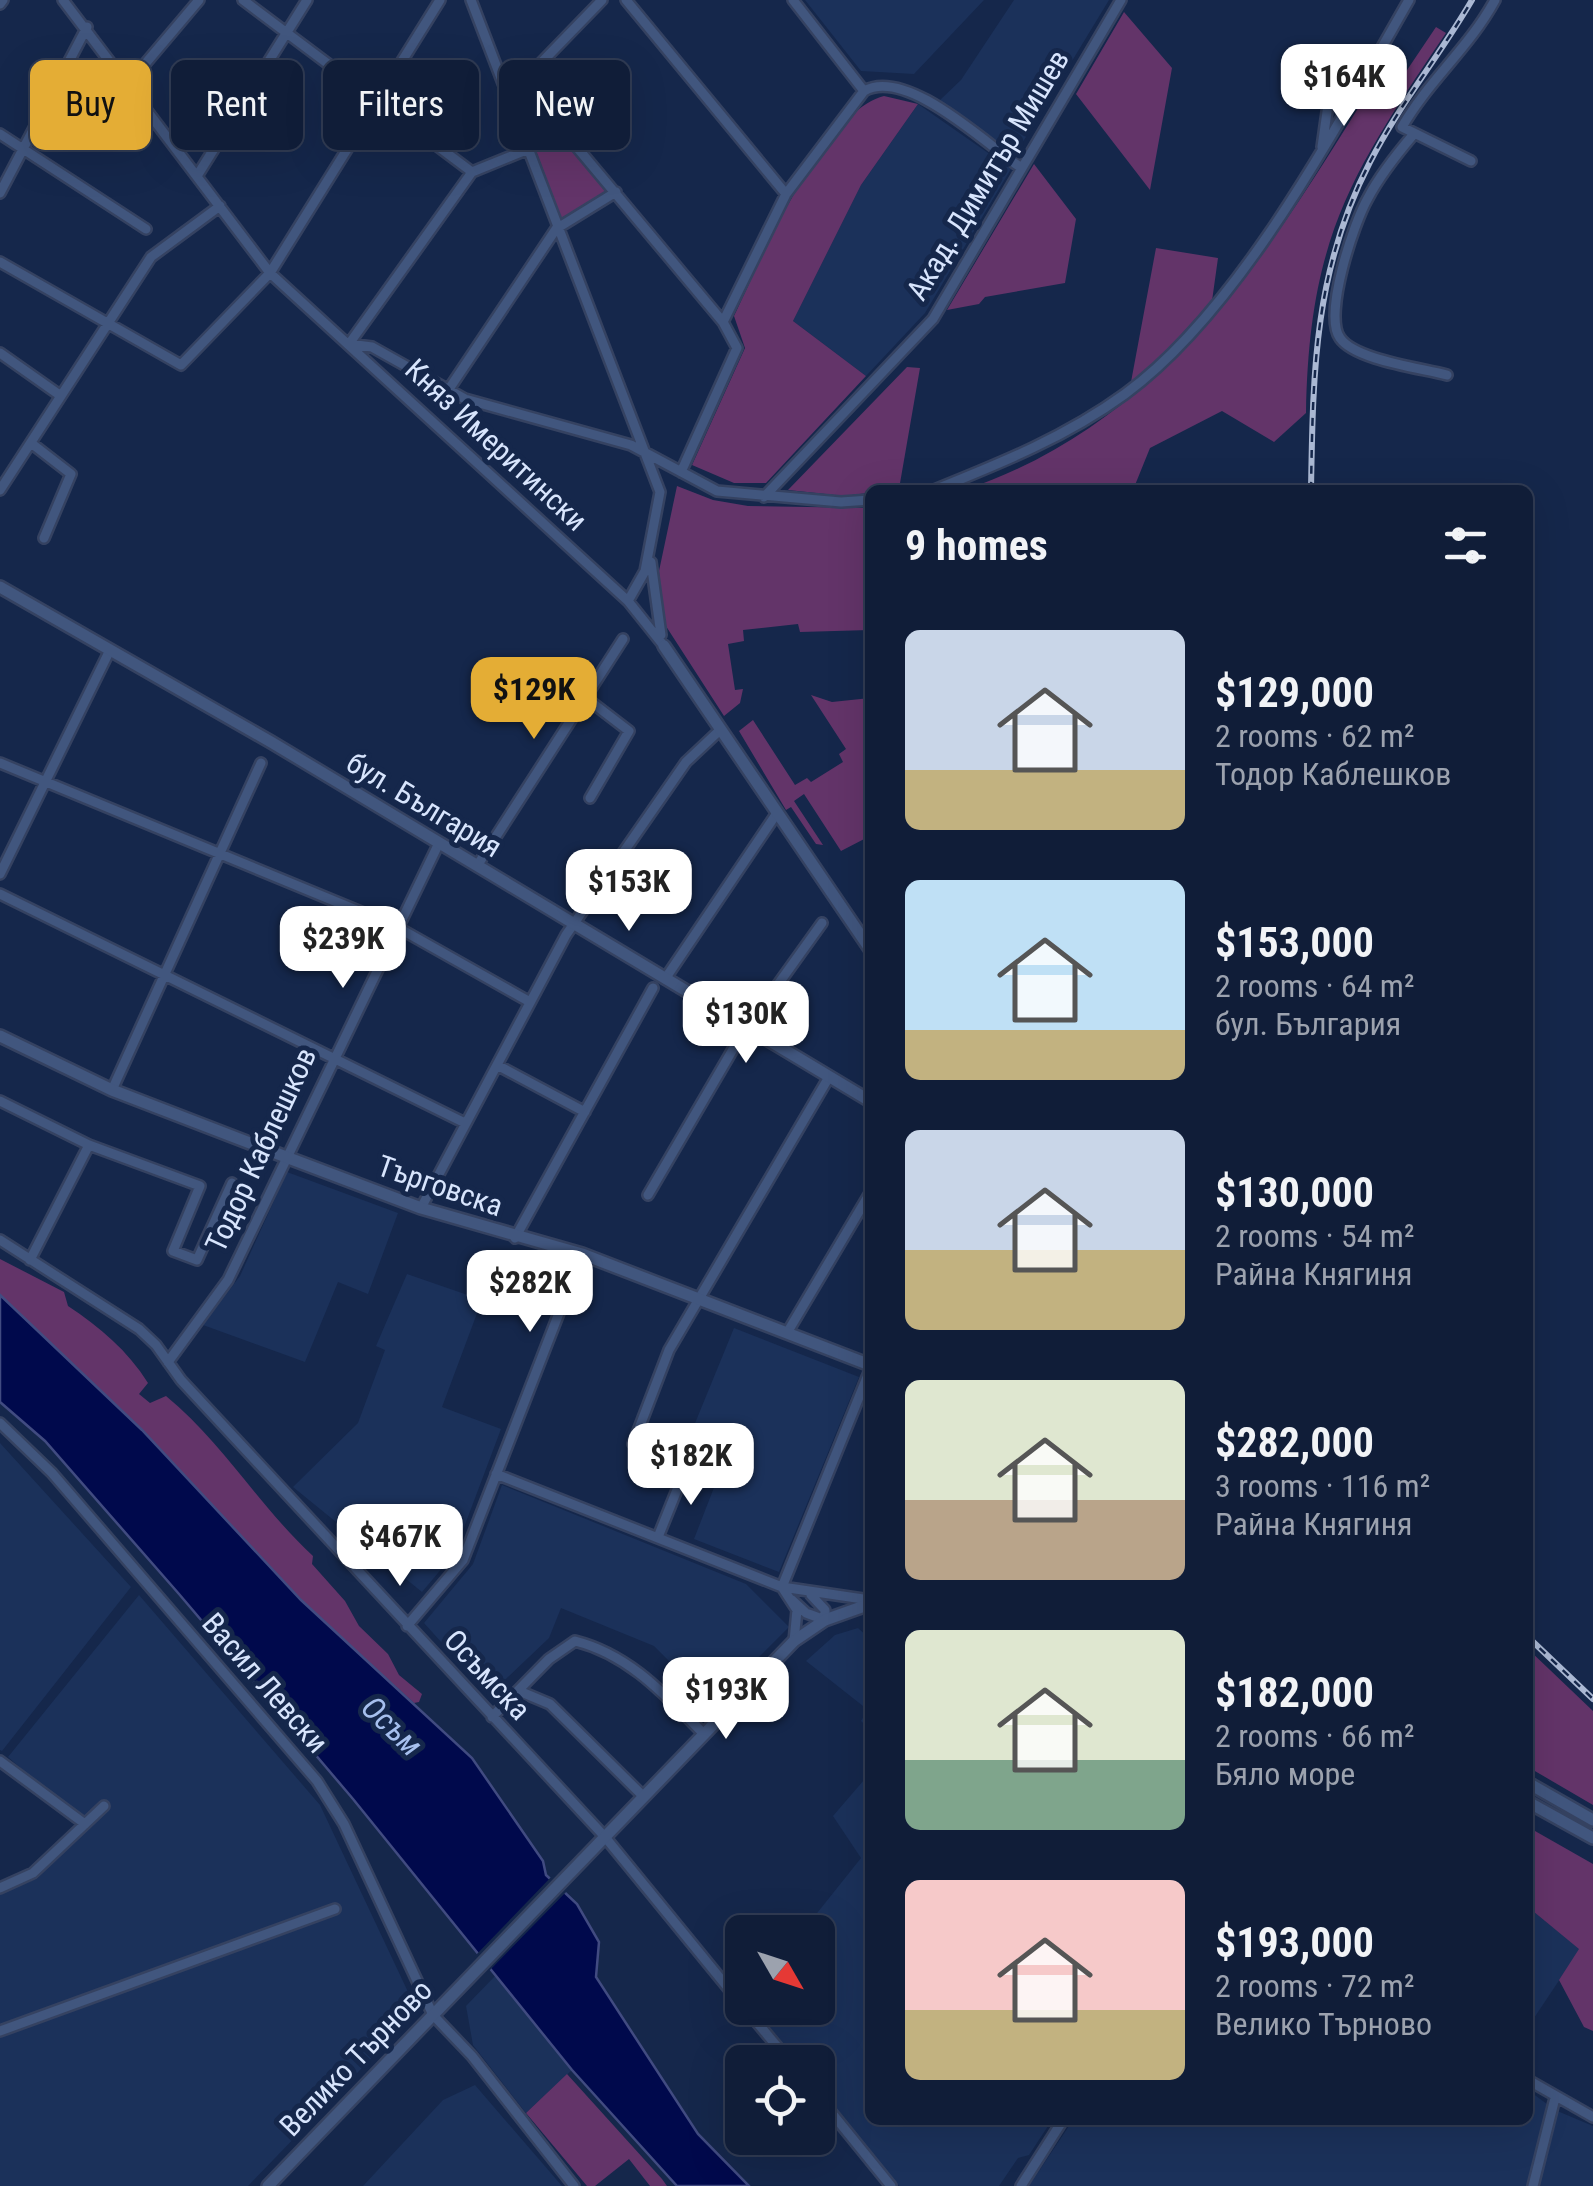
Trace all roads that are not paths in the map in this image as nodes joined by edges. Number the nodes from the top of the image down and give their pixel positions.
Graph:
1 (63, 0) edge
2 (198, 0) edge
3 (243, 0) edge
4 (308, 0) edge
5 (440, 0) edge
6 (471, 0) edge
7 (602, 0) edge
8 (626, 0) edge
9 (793, 0) edge
10 (1121, 0) edge
11 (1409, 0) edge
12 (1495, 0) edge
13 (87, 27) junction
14 (287, 32) junction
15 (112, 60) edge
16 (148, 60) edge
17 (324, 60) edge
18 (403, 60) edge
19 (546, 60) edge
20 (499, 73) edge
21 (864, 91) junction
22 (1329, 98) dead end
23 (151, 113) edge
24 (0, 134) edge
25 (1413, 135) junction
26 (24, 148) junction
27 (347, 150) edge
28 (443, 150) edge
29 (526, 150) joint
30 (580, 150) edge
31 (1320, 154) junction
32 (1470, 161) dead end
33 (1020, 168) junction
34 (472, 172) junction
35 (197, 176) junction
36 (616, 192) junction
37 (0, 193) edge
38 (786, 194) junction
39 (220, 206) junction
40 (556, 228) junction
41 (146, 229) dead end
42 (0, 262) edge
43 (270, 273) junction
44 (723, 322) junction
45 (107, 324) junction
46 (349, 344) junction
47 (0, 353) edge
48 (1448, 375) dead end
49 (447, 392) junction
50 (61, 396) junction
51 (32, 443) junction
52 (643, 450) junction
53 (667, 463) junction
54 (681, 472) junction
55 (946, 485) edge
56 (0, 490) edge
57 (660, 492) junction
58 (764, 498) junction
59 (865, 500) edge
60 (44, 538) dead end
61 (650, 554) junction
62 (0, 587) edge
63 (628, 600) junction
64 (623, 639) dead end
65 (664, 646) junction
66 (110, 650) junction
67 (586, 698) junction
68 (720, 730) junction
69 (0, 763) edge
70 (261, 763) dead end
71 (46, 783) junction
72 (590, 798) dead end
73 (778, 813) junction
74 (438, 843) junction
75 (220, 853) junction
76 (477, 866) junction
77 (0, 874) edge
78 (0, 894) edge
79 (822, 922) dead end
80 (573, 924) junction
81 (396, 926) junction
82 (865, 942) edge
83 (165, 974) junction
84 (665, 978) junction
85 (652, 988) dead end
86 (530, 1002) junction
87 (746, 1028) junction
88 (0, 1036) edge
89 (332, 1057) junction
90 (497, 1064) junction
91 (829, 1076) junction
92 (112, 1090) junction
93 (865, 1099) edge
94 (0, 1101) edge
95 (586, 1112) junction
96 (465, 1123) junction
97 (89, 1144) junction
98 (286, 1158) junction
99 (232, 1183) dead end
100 (648, 1195) dead end
101 (865, 1201) edge
102 (420, 1208) junction
103 (515, 1238) junction
104 (0, 1240) edge
105 (582, 1254) junction
106 (30, 1260) junction
107 (698, 1298) junction
108 (787, 1332) junction
109 (168, 1362) junction
110 (865, 1365) edge
111 (865, 1380) edge
112 (0, 1423) edge
113 (496, 1474) junction
114 (658, 1536) junction
115 (782, 1587) junction
116 (809, 1594) junction
117 (792, 1600) junction
118 (865, 1601) edge
119 (865, 1604) edge
120 (826, 1620) junction
121 (408, 1626) junction
122 (794, 1641) junction
123 (519, 1690) junction
124 (492, 1717) junction
125 (704, 1734) junction
126 (0, 1761) edge
127 (1533, 1786) edge
128 (644, 1797) junction
129 (1533, 1805) edge
130 (104, 1806) dead end
131 (1593, 1820) edge
132 (85, 1824) junction
133 (605, 1837) junction
134 (1593, 1838) edge
135 (0, 1888) edge
136 (335, 1909) dead end
137 (725, 1983) edge
138 (433, 2015) junction
139 (760, 2025) edge
140 (0, 2031) edge
141 (776, 2045) edge
142 (1533, 2083) edge
143 (1555, 2098) junction
144 (835, 2117) edge
145 (1593, 2117) edge
146 (1060, 2125) edge
147 (268, 2186) edge
148 (574, 2186) edge
149 (891, 2186) edge
150 (1020, 2186) edge
151 (1533, 2186) edge

1 - 13 street, Княз Имеритински
2 - 16 street
3 - 14 street
4 - 14 street
5 - 18 street
6 - 20 street
7 - 19 street
8 - 38 street
9 - 21 street
10 - 33 street, Акад. Димитър Мишев
11 - 31 street
12 - 25 street
13 - 15 street, Княз Имеритински
13 - 26 street
14 - 17 street
14 - 35 street
21 - 33 street
21 - 38 street
22 - 31 street
23 - 35 street, Княз Имеритински
24 - 26 street
25 - 32 street
25 - 48 street
26 - 37 street
26 - 41 street
27 - 43 street
28 - 34 street
29 - 34 street
29 - 40 street
30 - 36 street
31 - 55 street
33 - 58 street, Акад. Димитър Мишев
34 - 46 street
35 - 39 street, Княз Имеритински
36 - 40 street
36 - 44 street
38 - 44 street
39 - 43 street, Княз Имеритински
39 - 45 street
40 - 49 street
40 - 52 street
42 - 45 street
43 - 45 street
43 - 46 street, Княз Имеритински
44 - 54 street
45 - 50 street
46 - 49 street
46 - 63 street, Княз Имеритински
47 - 50 street
49 - 52 street
50 - 51 street
51 - 56 street
51 - 60 street
52 - 53 street
52 - 57 street
53 - 54 street
53 - 57 street
54 - 58 street
57 - 61 street
58 - 59 street
61 - 63 street
61 - 65 street
62 - 66 street, бул. България
63 - 65 street, Княз Имеритински
64 - 67 street
65 - 68 street, Княз Имеритински
66 - 71 street
66 - 74 street, бул. България
67 - 72 street
67 - 76 street
68 - 73 street, Княз Имеритински
68 - 80 street
69 - 71 street
70 - 75 street
71 - 75 street
71 - 77 street
73 - 82 street, Княз Имеритински
73 - 84 street
74 - 76 street, бул. България
74 - 81 street, Тодор Каблешков
75 - 81 street
75 - 83 street
76 - 80 street, бул. България
78 - 83 street
79 - 87 street
80 - 84 street, бул. България
80 - 86 street
81 - 86 street
81 - 89 street, Тодор Каблешков
83 - 89 street
83 - 92 street
84 - 87 street, бул. България
85 - 95 street
86 - 90 street
87 - 91 street, бул. България
87 - 100 street
88 - 92 street, Търговска
89 - 96 street
89 - 98 street, Тодор Каблешков
90 - 95 street
90 - 96 street
91 - 93 street, бул. България
91 - 107 street
92 - 98 street, Търговска
94 - 97 street
95 - 103 street
96 - 102 street
97 - 99 street
97 - 106 street
98 - 102 street, Търговска
98 - 109 street, Тодор Каблешков
101 - 108 street
102 - 103 street, Търговска
103 - 105 street, Търговска
104 - 106 street, Осъмска
105 - 107 street, Търговска
105 - 113 street
106 - 109 street, Осъмска
107 - 108 street, Търговска
107 - 114 street
108 - 110 street, Търговска
109 - 121 street, Осъмска
111 - 115 street
112 - 138 street, Васил Левски
113 - 114 street
113 - 121 street
114 - 115 street
115 - 116 street
115 - 117 street
116 - 118 street
116 - 120 street
117 - 120 street
117 - 122 street
119 - 120 street
120 - 122 street
121 - 124 street, Осъмска
122 - 125 street
123 - 124 street
123 - 125 street
123 - 128 street
124 - 133 street, Осъмска
125 - 128 street
126 - 132 street
127 - 131 street
128 - 133 street
129 - 134 street
130 - 132 street
132 - 135 street
133 - 137 street, Осъмска
133 - 138 street, Велико Търново
136 - 140 street
138 - 147 street, Велико Търново
138 - 148 street, Васил Левски
139 - 141 street, Осъмска
142 - 143 street
143 - 145 street
143 - 151 street
144 - 149 street
146 - 150 street

